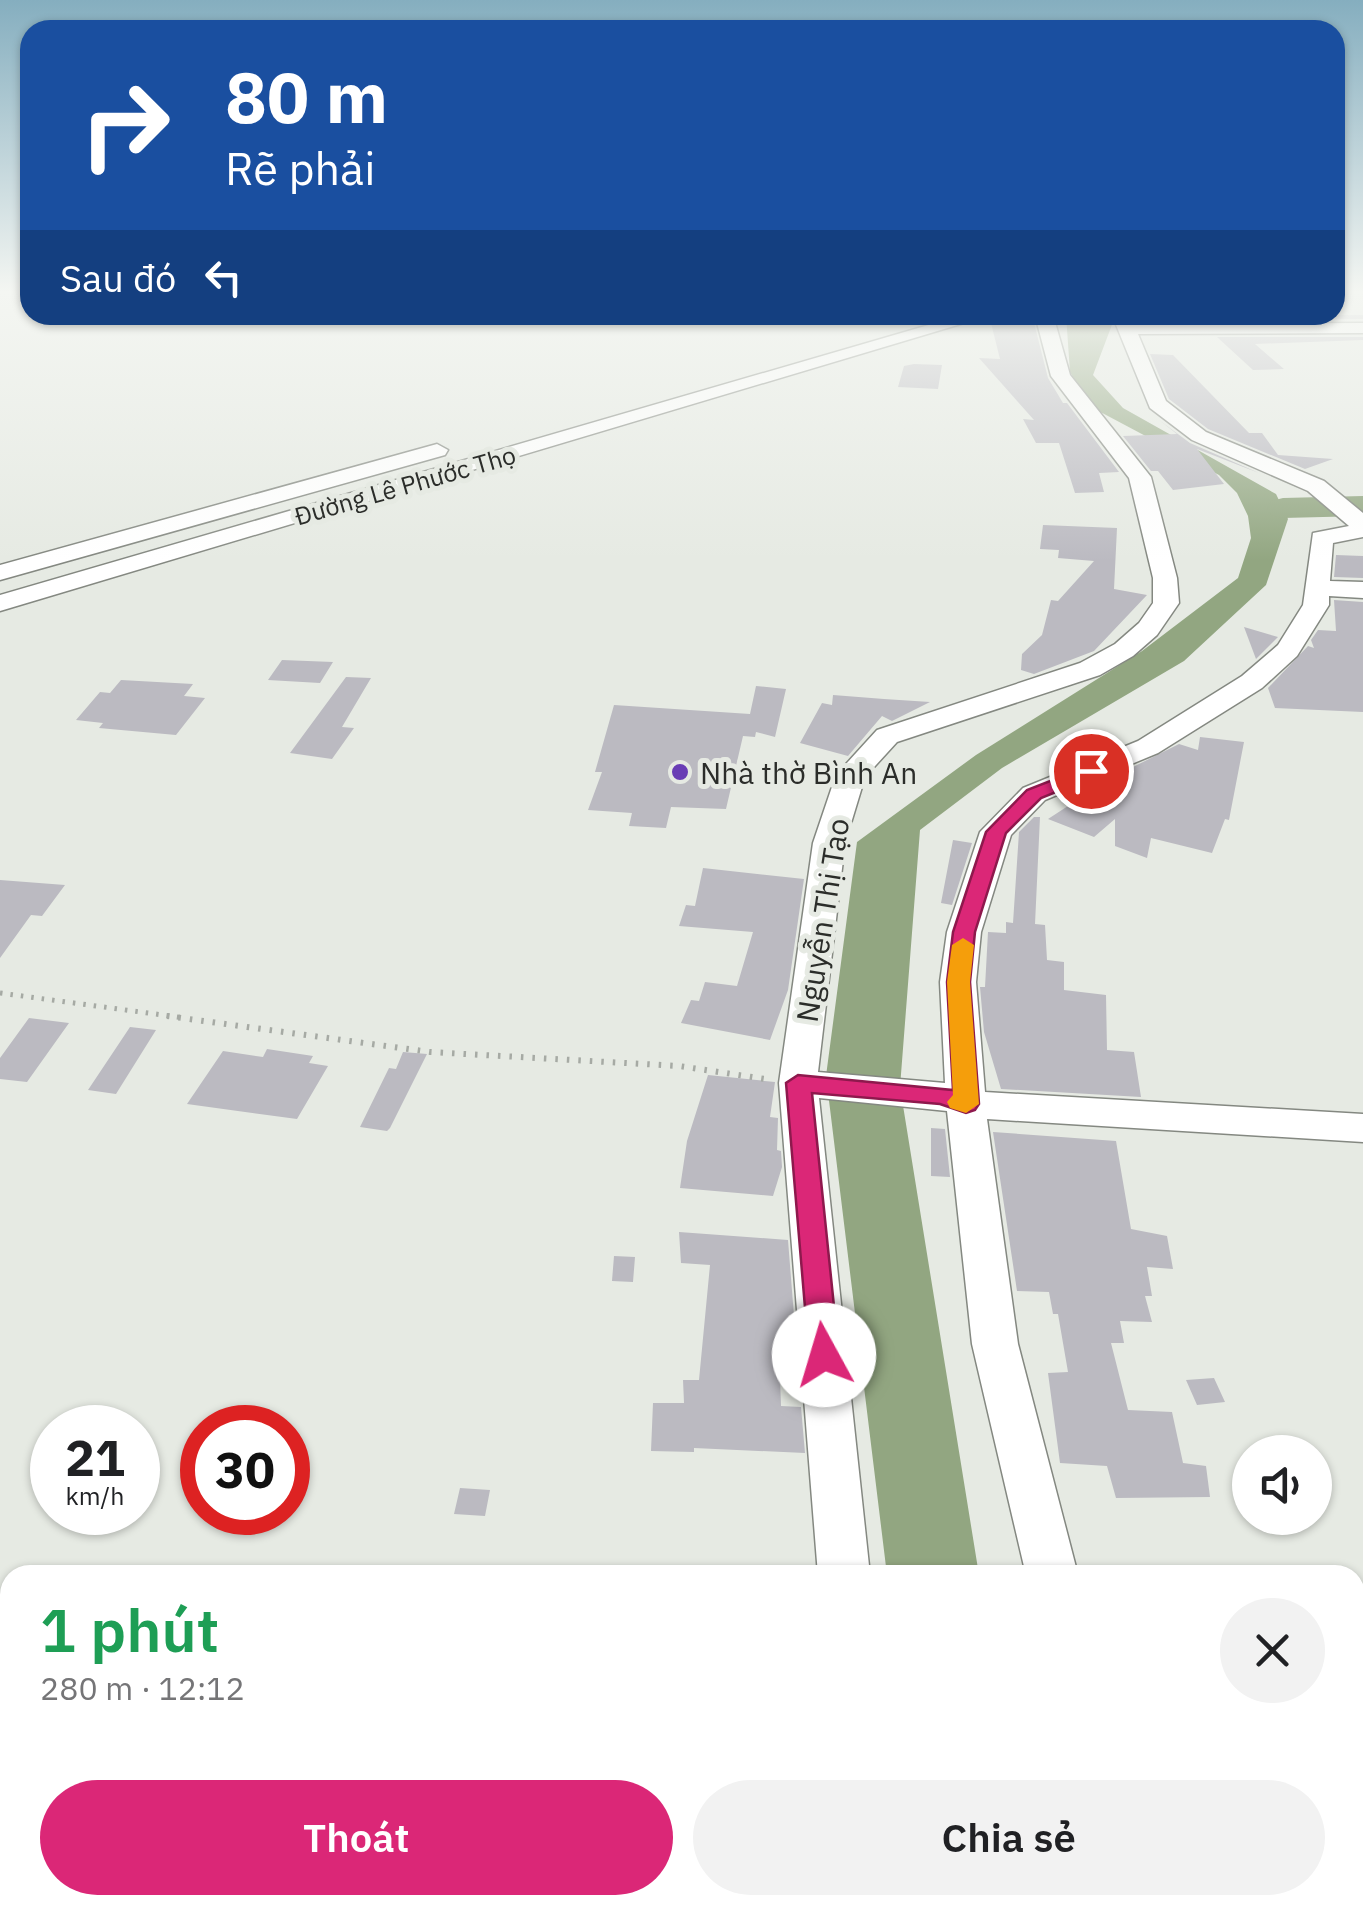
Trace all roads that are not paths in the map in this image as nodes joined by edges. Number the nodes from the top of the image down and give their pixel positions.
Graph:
1 (679, 382) edge
2 (755, 382) edge
3 (1067, 382) edge
4 (1141, 382) edge
5 (514, 429) dead end
6 (457, 445) dead end
7 (1319, 489) junction
8 (1363, 493) edge
9 (1362, 526) edge
10 (0, 573) edge
11 (1318, 588) junction
12 (1363, 590) edge
13 (0, 603) edge
14 (810, 1085) junction
15 (955, 1100) junction
16 (1363, 1128) edge
17 (843, 1565) edge
18 (1050, 1565) edge

1 - 5 street, Đường Lê Phước Thọ
2 - 13 street, Đường Lê Phước Thọ
3 - 14 street, Nguyễn Thị Tạo
4 - 7 street
6 - 10 street, Đường Lê Phước Thọ
7 - 8 street
7 - 9 street
9 - 11 street
11 - 12 street
11 - 15 street
14 - 15 street
14 - 17 street, Nguyễn Thị Tạo
15 - 16 street
15 - 18 street

